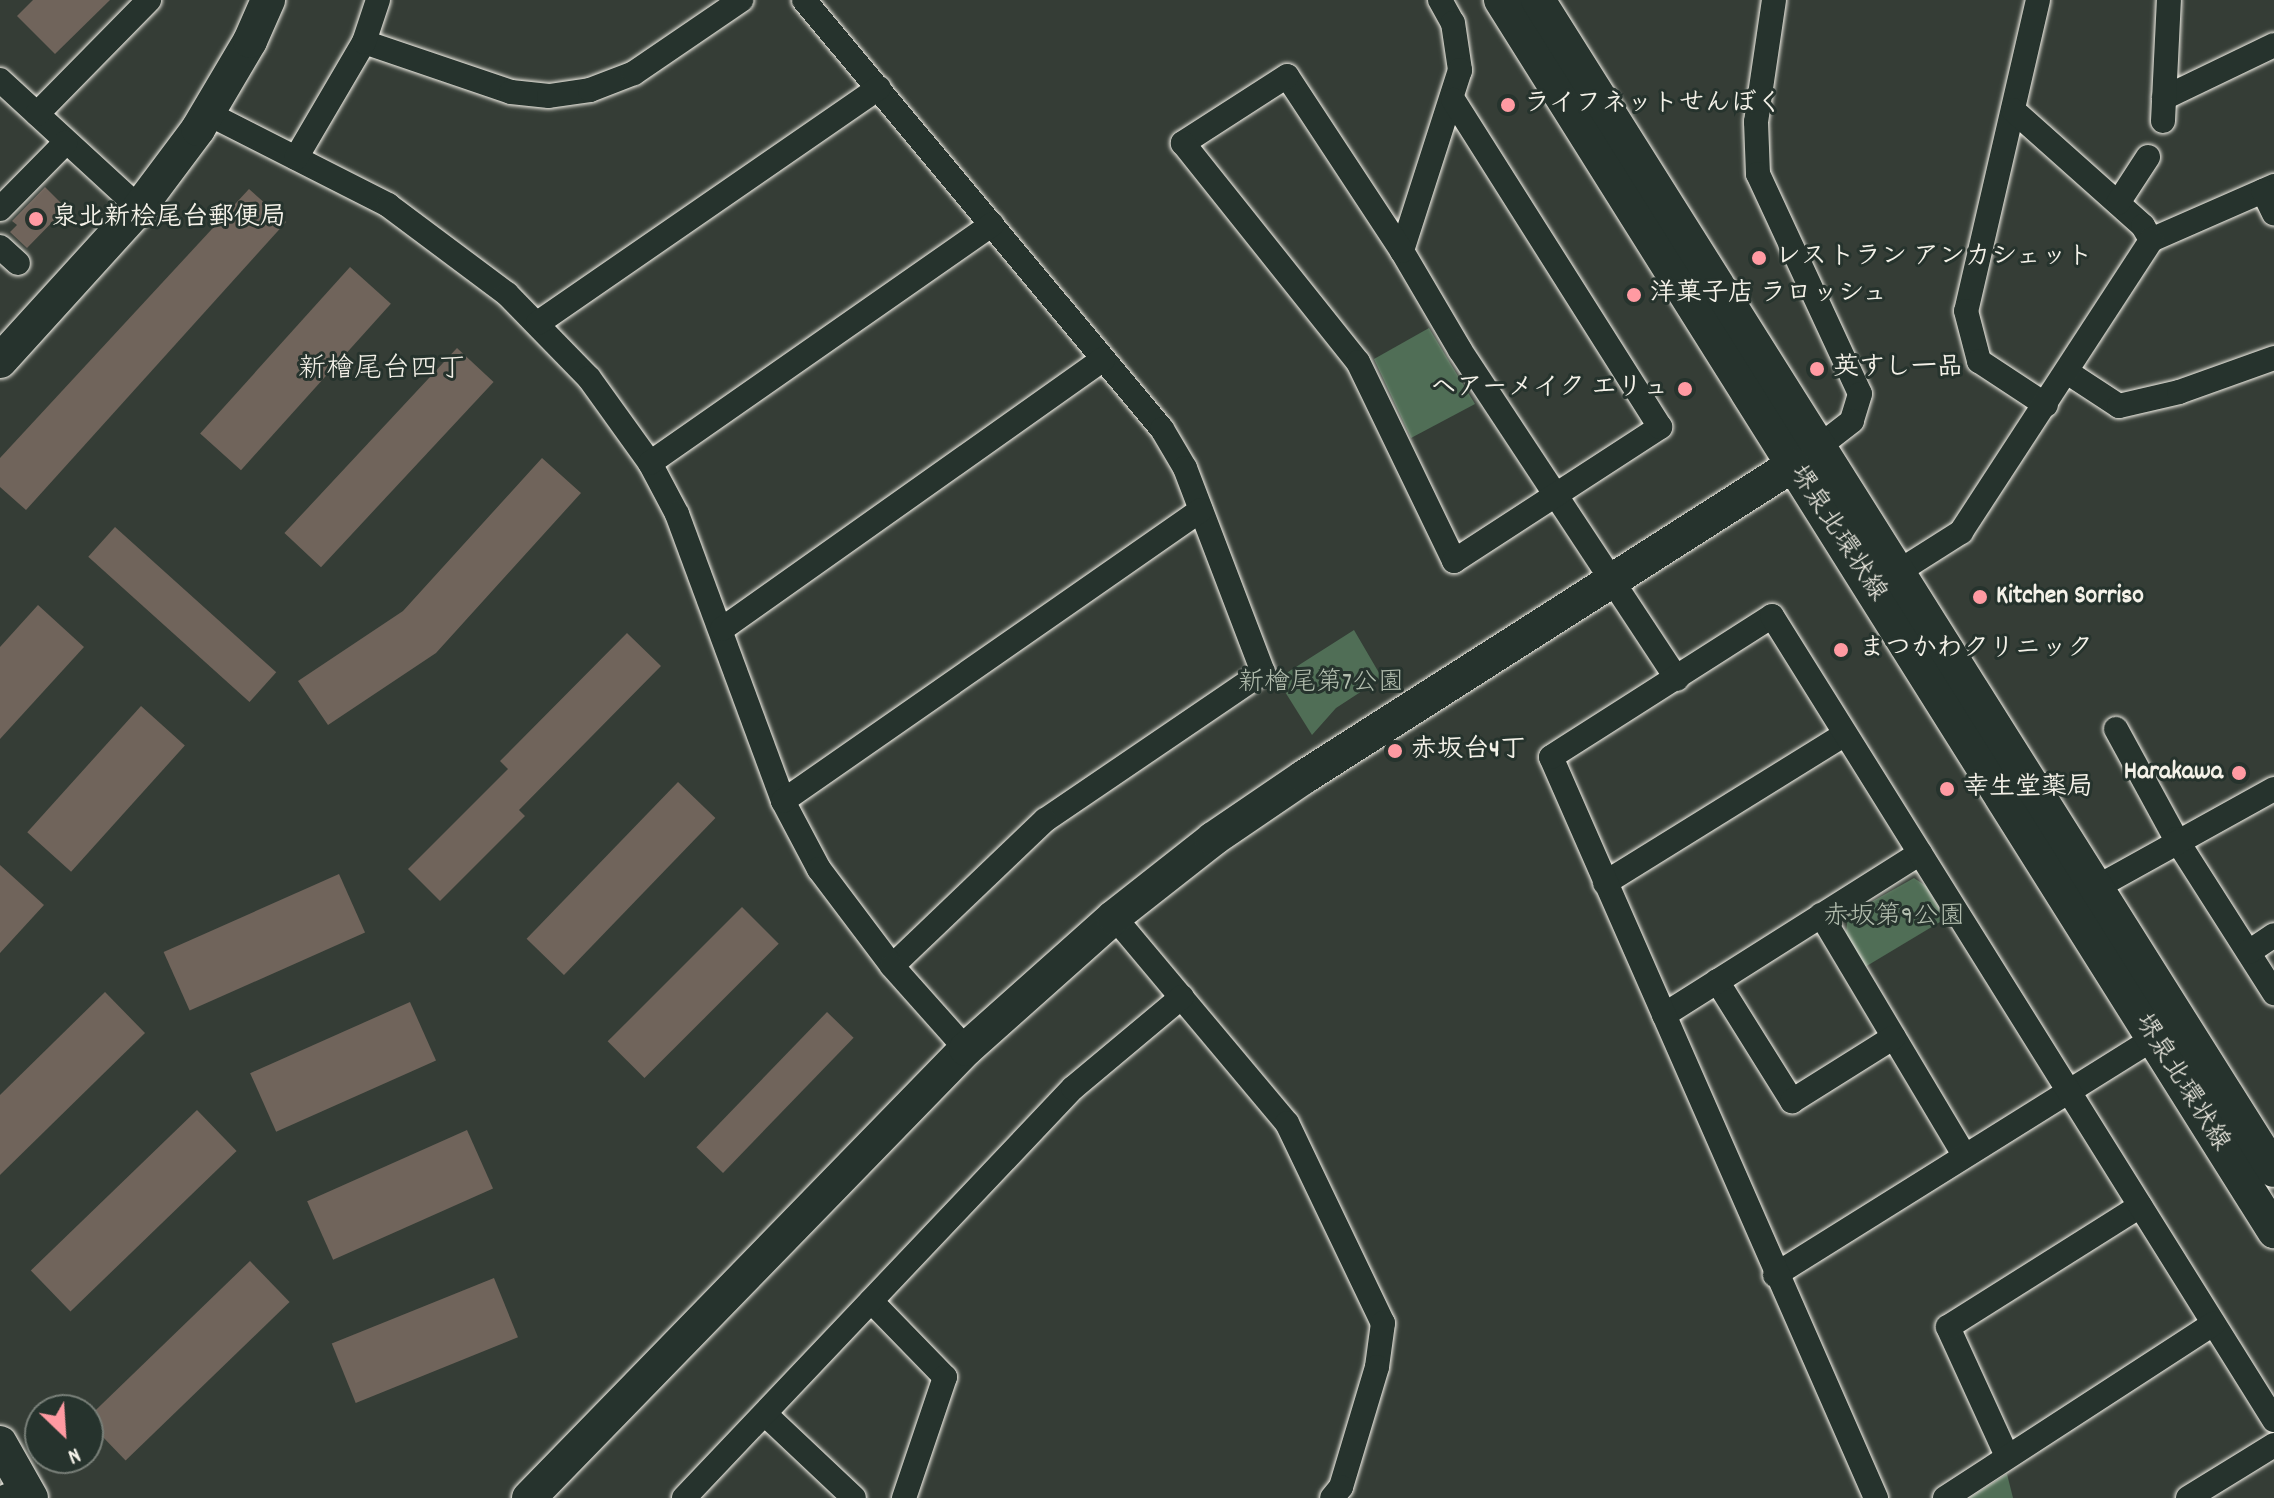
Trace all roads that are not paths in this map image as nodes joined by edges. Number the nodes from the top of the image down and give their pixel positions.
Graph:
1 (149, 0) edge
2 (268, 0) edge
3 (378, 0) edge
4 (741, 0) edge
5 (804, 0) edge
6 (1440, 0) edge
7 (1501, 0) edge
8 (1538, 0) edge
9 (1774, 0) edge
10 (2038, 0) edge
11 (2169, 0) edge
12 (364, 42) junction
13 (2274, 45) edge
14 (0, 80) edge
15 (879, 88) junction
16 (1453, 100) junction
17 (2013, 110) junction
18 (37, 114) junction
19 (209, 114) junction
20 (65, 143) junction
21 (2148, 157) dead end
22 (296, 158) junction
23 (2268, 189) edge
24 (2118, 203) junction
25 (139, 208) junction
26 (0, 209) edge
27 (2274, 214) edge
28 (992, 224) junction
29 (2151, 240) junction
30 (1402, 251) junction
31 (538, 323) junction
32 (2274, 358) edge
33 (1103, 359) junction
34 (0, 361) edge
35 (2067, 372) junction
36 (2046, 405) junction
37 (1806, 456) junction
38 (650, 463) junction
39 (1555, 496) junction
40 (1201, 510) junction
41 (1898, 572) junction
42 (1613, 579) junction
43 (722, 629) junction
44 (1677, 679) junction
45 (2116, 729) dead end
46 (1842, 736) junction
47 (2274, 789) edge
48 (783, 801) junction
49 (2176, 839) junction
50 (1920, 853) junction
51 (1605, 883) junction
52 (2099, 886) junction
53 (1821, 915) junction
54 (1114, 917) junction
55 (2274, 935) edge
56 (2249, 952) junction
57 (892, 966) junction
58 (1717, 981) junction
59 (2274, 993) edge
60 (1182, 997) junction
61 (1664, 1015) junction
62 (2168, 1030) junction
63 (1894, 1037) junction
64 (966, 1049) junction
65 (2066, 1090) junction
66 (1964, 1155) junction
67 (2274, 1170) edge
68 (2140, 1206) junction
69 (2274, 1231) edge
70 (1775, 1275) junction
71 (871, 1301) junction
72 (2213, 1324) junction
73 (765, 1414) junction
74 (2274, 1420) edge
75 (0, 1443) edge
76 (2274, 1445) edge
77 (2007, 1456) junction
78 (1340, 1494) edge
79 (20, 1495) edge
80 (529, 1498) edge
81 (684, 1498) edge
82 (854, 1498) edge
83 (904, 1498) edge
84 (1876, 1498) edge
85 (1945, 1498) edge
86 (2188, 1498) edge

1 - 18 street
2 - 19 main road
3 - 12 street
4 - 12 street
5 - 15 street
6 - 16 street
7 - 37 main road, 堺泉北環状線
8 - 37 main road, 堺泉北環状線
9 - 37 street
10 - 17 street
11 - 13 street
12 - 22 street
14 - 18 street
15 - 28 street
15 - 31 street
16 - 30 street
16 - 39 street
17 - 24 street
17 - 36 street
18 - 20 street
19 - 22 street
19 - 25 main road
20 - 25 street
20 - 26 street
21 - 24 street
22 - 31 street
23 - 27 street
23 - 29 street
24 - 29 street
25 - 34 main road
28 - 33 street
28 - 38 street
29 - 35 street
30 - 39 street
30 - 39 street
31 - 38 street
32 - 35 street
33 - 40 street
33 - 43 street
35 - 36 street
36 - 41 street
37 - 41 main road, 堺泉北環状線
37 - 42 main road
37 - 62 main road, 堺泉北環状線
38 - 43 street
39 - 42 street
40 - 48 street
40 - 57 street
41 - 52 main road, 堺泉北環状線
42 - 44 street
42 - 54 main road
43 - 48 street
44 - 46 street
44 - 51 street
45 - 49 street
46 - 50 street
46 - 51 street
47 - 49 street
48 - 57 street
49 - 52 street
49 - 56 street
50 - 53 street
50 - 65 street
51 - 61 street
52 - 62 main road, 堺泉北環状線
53 - 58 street
53 - 63 street
54 - 60 street
54 - 64 main road
55 - 56 street
56 - 59 street
57 - 64 street
58 - 61 street
58 - 63 street
60 - 71 street
60 - 78 street
61 - 70 street
62 - 65 street
62 - 67 main road, 堺泉北環状線
62 - 69 main road, 堺泉北環状線
63 - 66 street
64 - 80 main road
65 - 66 street
65 - 68 street
66 - 70 street
68 - 72 street
68 - 77 street
70 - 84 street
71 - 73 street
71 - 83 street
72 - 74 street
72 - 77 street
73 - 81 street
73 - 82 street
75 - 79 main road
76 - 86 street
77 - 85 street

